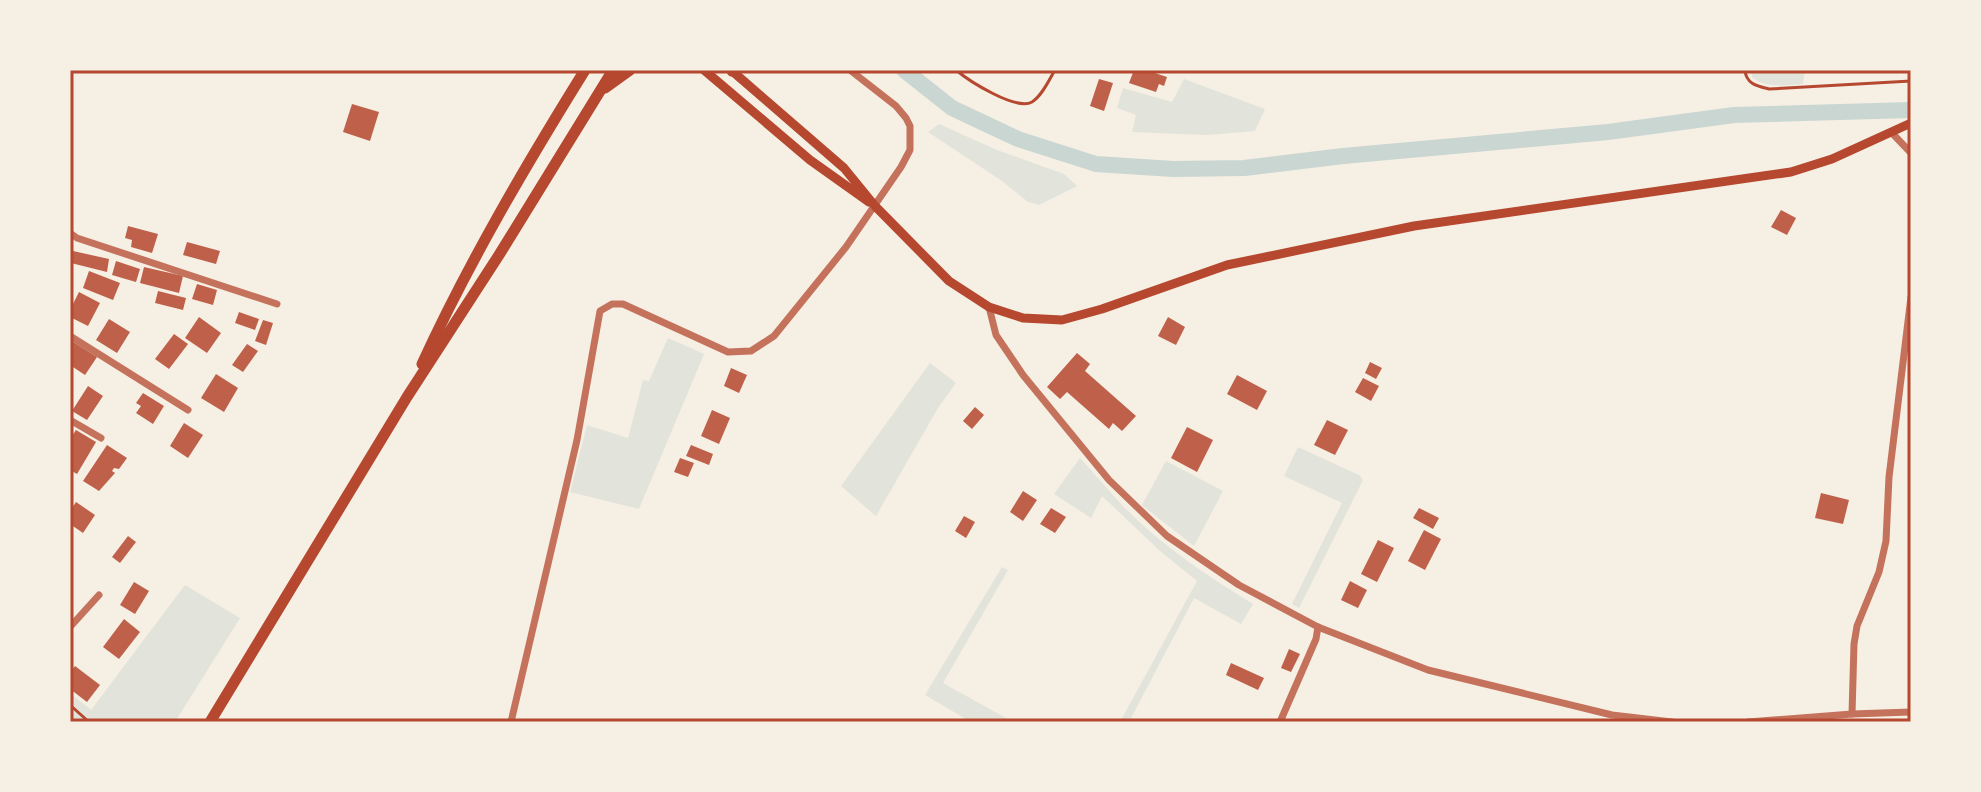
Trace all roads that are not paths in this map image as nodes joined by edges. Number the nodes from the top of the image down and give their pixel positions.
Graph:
1 (613, 70) edge
2 (630, 70) edge
3 (704, 70) edge
4 (732, 70) edge
5 (850, 70) edge
6 (582, 73) edge
7 (599, 93) junction
8 (1909, 124) edge
9 (1892, 133) junction
10 (1911, 153) edge
11 (875, 206) junction
12 (70, 233) edge
13 (1911, 297) edge
14 (277, 304) dead end
15 (989, 307) junction
16 (70, 336) edge
17 (407, 397) junction
18 (188, 410) dead end
19 (70, 420) edge
20 (101, 438) dead end
21 (99, 595) dead end
22 (70, 627) edge
23 (1318, 627) junction
24 (1911, 712) edge
25 (1852, 714) junction
26 (210, 722) edge
27 (511, 722) edge
28 (1280, 722) edge
29 (1672, 722) edge
30 (1748, 722) edge

1 - 7 main road
2 - 7 main road
3 - 11 main road
4 - 11 main road
5 - 11 street
6 - 17 main road
7 - 17 main road
8 - 9 main road
9 - 10 street
9 - 15 main road
11 - 15 main road
11 - 27 street
12 - 14 street
13 - 25 street
15 - 23 street
16 - 18 street
17 - 26 main road
19 - 20 street
21 - 22 street
23 - 28 street
23 - 29 street
24 - 25 street
25 - 30 street

